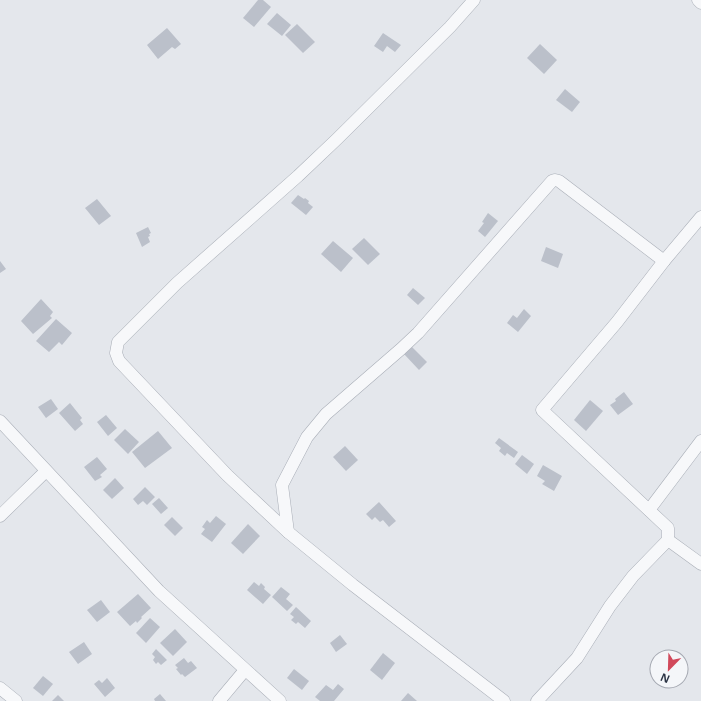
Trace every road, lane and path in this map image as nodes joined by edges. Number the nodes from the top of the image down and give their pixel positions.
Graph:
1 (474, 0) edge
2 (698, 0) edge
3 (701, 3) edge
4 (701, 217) edge
5 (664, 261) junction
6 (0, 421) edge
7 (701, 441) edge
8 (46, 471) junction
9 (649, 510) junction
10 (0, 516) edge
11 (288, 532) junction
12 (668, 540) junction
13 (701, 564) edge
14 (245, 670) junction
15 (0, 688) edge
16 (16, 701) edge
17 (219, 701) edge
18 (280, 701) edge
19 (504, 701) edge
20 (537, 701) edge

1 - 11 street
2 - 3 street
4 - 5 street
5 - 9 street
5 - 11 street
6 - 8 street
7 - 9 street
8 - 10 street
8 - 14 street
9 - 12 street
11 - 19 street
12 - 13 street
12 - 20 street
14 - 17 street
14 - 18 street
15 - 16 street

